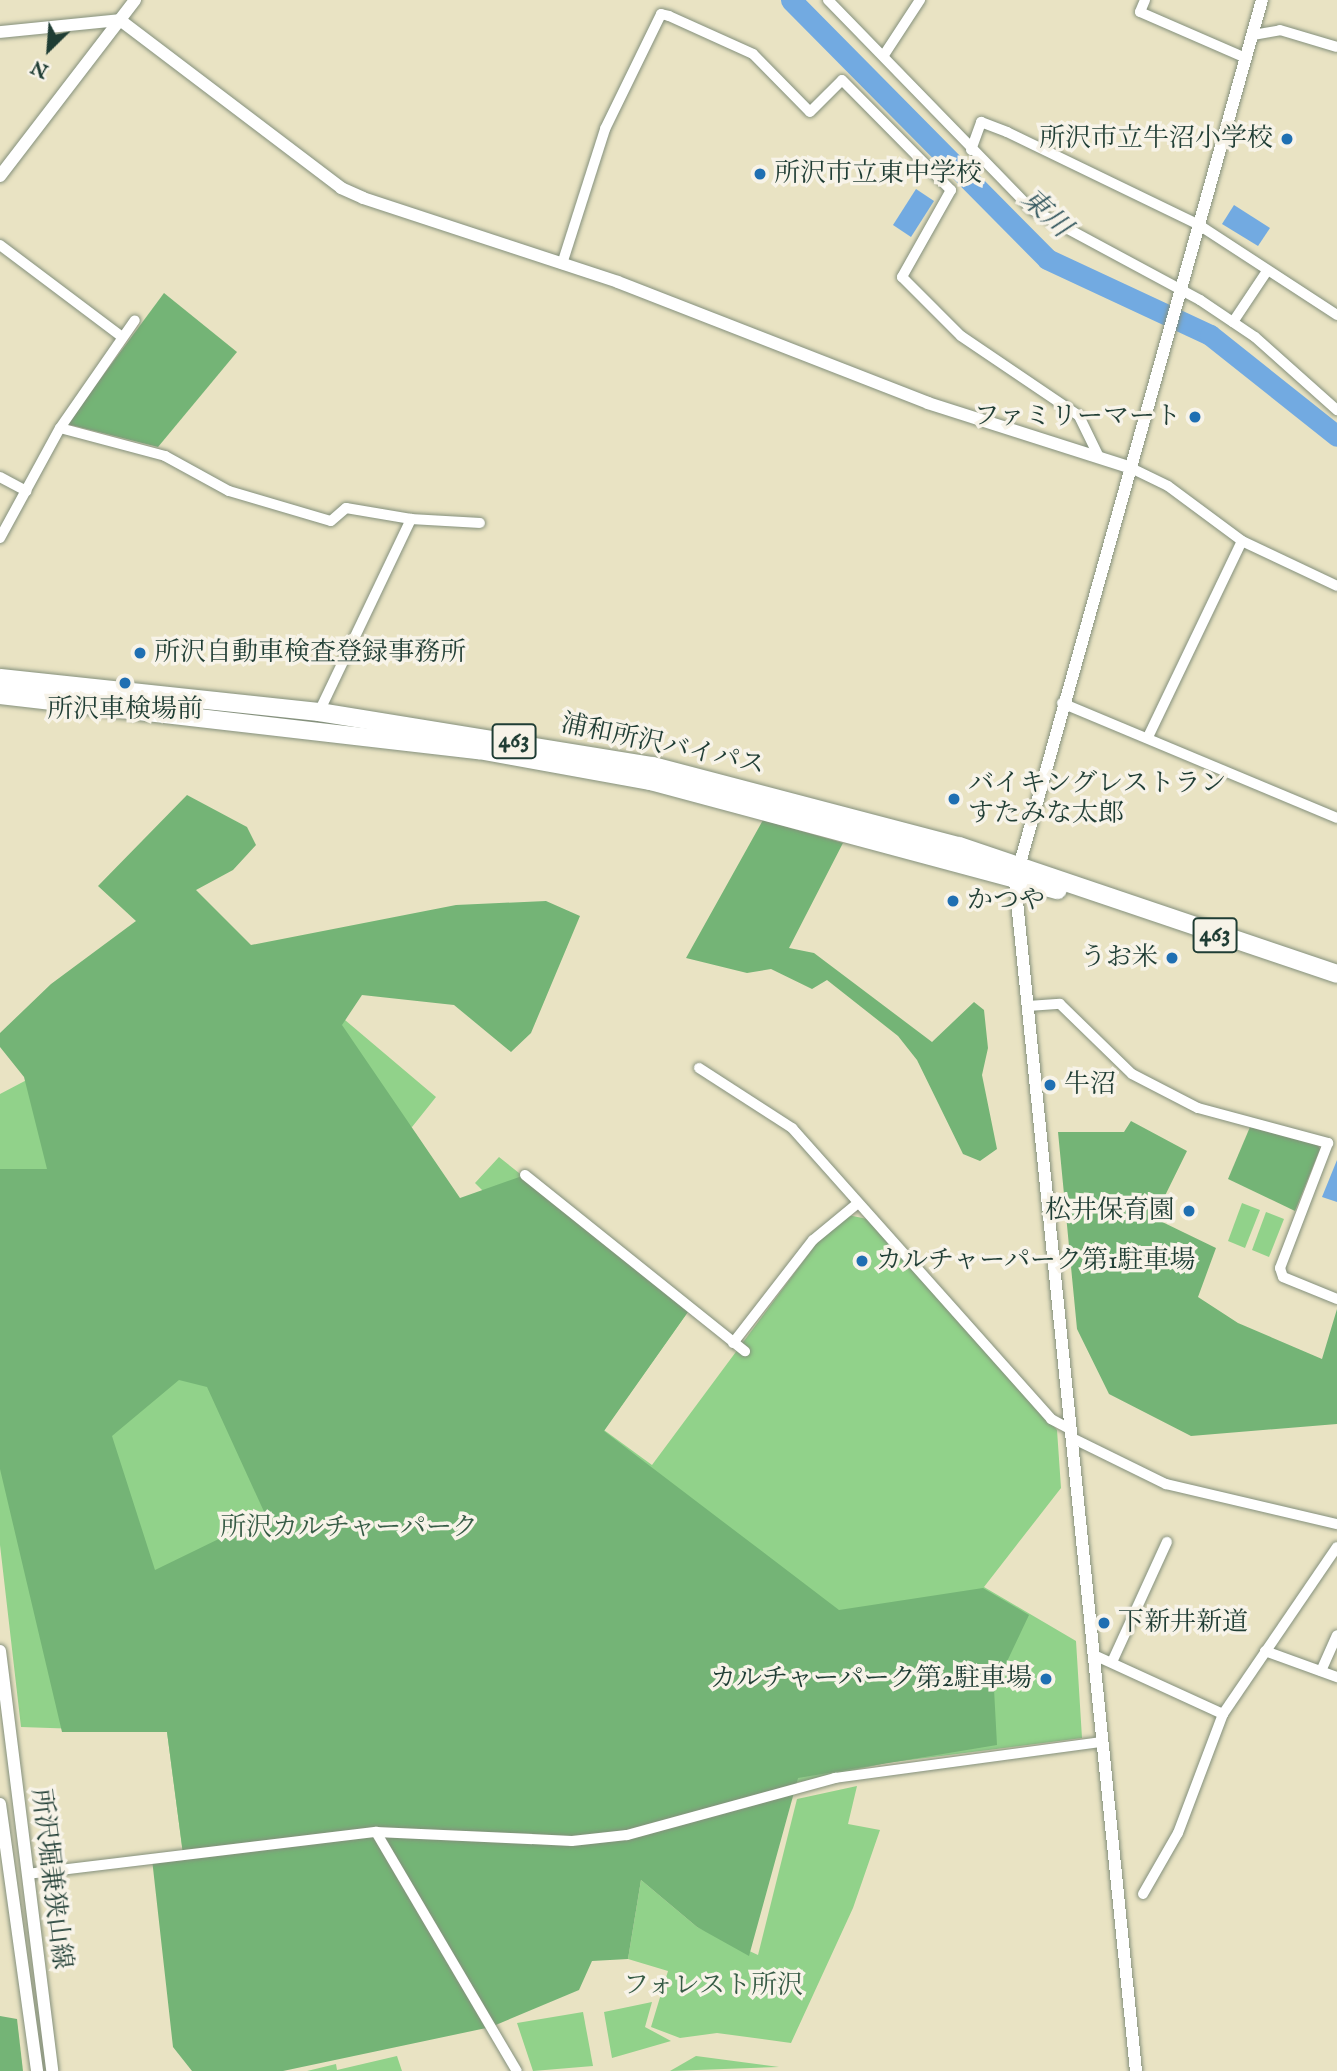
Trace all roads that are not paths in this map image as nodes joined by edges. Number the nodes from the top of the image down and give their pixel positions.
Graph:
1 (135, 0) edge
2 (828, 0) edge
3 (920, 0) edge
4 (1144, 0) edge
5 (1262, 0) edge
6 (120, 20) junction
7 (0, 32) edge
8 (1253, 35) junction
9 (1337, 47) edge
10 (884, 55) junction
11 (1246, 58) junction
12 (971, 150) junction
13 (0, 176) edge
14 (1199, 225) junction
15 (0, 245) edge
16 (562, 264) junction
17 (1267, 271) junction
18 (1180, 293) junction
19 (1337, 314) edge
20 (135, 320) dead end
21 (1233, 322) junction
22 (122, 337) junction
23 (1337, 410) edge
24 (60, 428) junction
25 (1099, 457) junction
26 (1129, 467) junction
27 (0, 477) edge
28 (26, 491) junction
29 (411, 519) junction
30 (480, 523) dead end
31 (0, 538) edge
32 (1242, 541) junction
33 (1337, 586) edge
34 (0, 678) edge
35 (0, 695) edge
36 (1062, 703) junction
37 (319, 712) junction
38 (1148, 737) junction
39 (1337, 818) edge
40 (1016, 873) junction
41 (1337, 974) edge
42 (1028, 1006) junction
43 (699, 1068) dead end
44 (525, 1175) dead end
45 (858, 1203) junction
46 (1337, 1299) edge
47 (733, 1343) junction
48 (745, 1351) dead end
49 (1071, 1433) junction
50 (1337, 1524) edge
51 (1167, 1542) dead end
52 (1337, 1547) edge
53 (1337, 1635) edge
54 (0, 1651) edge
55 (1265, 1651) junction
56 (1094, 1655) junction
57 (1112, 1662) junction
58 (1321, 1671) junction
59 (1337, 1677) edge
60 (1223, 1714) junction
61 (1103, 1742) junction
62 (0, 1804) edge
63 (376, 1832) junction
64 (27, 1874) junction
65 (4, 1877) edge
66 (1143, 1894) dead end
67 (37, 2071) edge
68 (52, 2071) edge
69 (517, 2071) edge
70 (1136, 2071) edge

1 - 6 street
2 - 10 street
3 - 10 street
4 - 11 street
5 - 8 street
6 - 7 street
6 - 13 street
6 - 16 street
8 - 9 street
8 - 11 street
10 - 12 street
11 - 14 street
12 - 14 street
12 - 18 street
14 - 17 street
14 - 18 street
15 - 22 street
16 - 25 street
16 - 25 street
17 - 19 street
17 - 21 street
18 - 21 street
18 - 26 street
20 - 22 street
21 - 23 street
22 - 24 street
24 - 28 street
24 - 29 street
25 - 26 street
26 - 32 street
26 - 36 street
27 - 28 street
28 - 31 street
29 - 30 street
29 - 37 street
32 - 33 street
32 - 38 street
34 - 37 highway, 浦和所沢バイパス / 463
35 - 40 highway, 浦和所沢バイパス / 463
36 - 38 street
36 - 40 street
37 - 40 highway, 浦和所沢バイパス / 463
38 - 39 street
40 - 41 highway, 浦和所沢バイパス / 463
40 - 42 street
42 - 46 street
42 - 49 street
43 - 45 street
44 - 47 street
45 - 47 street
45 - 49 street
47 - 48 street
49 - 50 street
49 - 56 street
51 - 57 street
52 - 55 street
53 - 58 street
54 - 64 street, 所沢堀兼狭山線
55 - 58 street
55 - 60 street
56 - 57 street
56 - 61 street
57 - 60 street
58 - 59 street
60 - 66 street
61 - 63 street
61 - 70 street
62 - 65 street, 所沢堀兼狭山線
63 - 64 street
63 - 69 street
64 - 65 street
64 - 68 street, 所沢堀兼狭山線
65 - 67 street, 所沢堀兼狭山線

